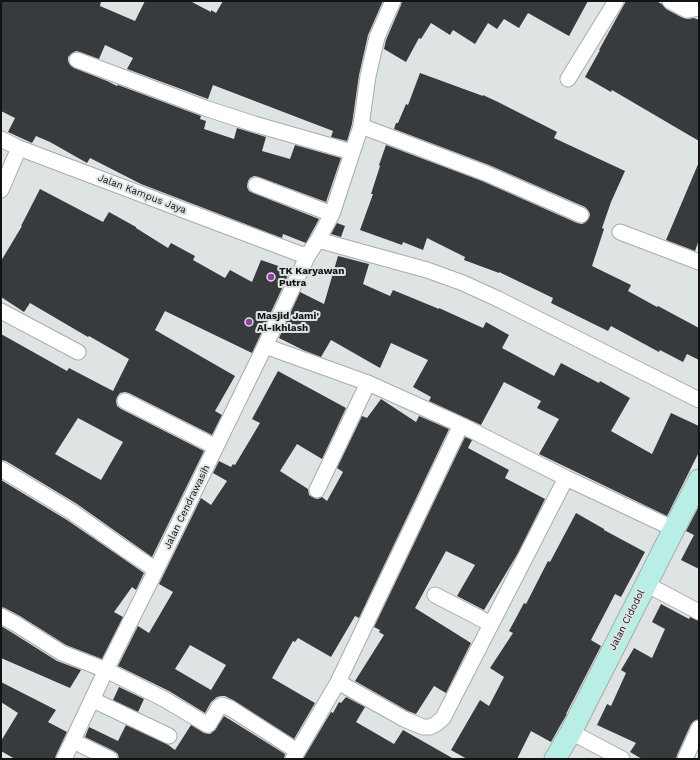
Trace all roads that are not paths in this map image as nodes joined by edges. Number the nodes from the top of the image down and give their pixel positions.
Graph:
1 (393, 1) edge
2 (616, 1) edge
3 (670, 1) edge
4 (699, 8) edge
5 (76, 60) dead end
6 (568, 79) dead end
7 (361, 126) junction
8 (1, 139) edge
9 (19, 148) junction
10 (352, 152) junction
11 (5, 171) edge
12 (256, 185) dead end
13 (1, 190) edge
14 (332, 214) junction
15 (581, 215) dead end
16 (620, 232) dead end
17 (318, 240) junction
18 (308, 255) junction
19 (699, 262) edge
20 (1, 311) edge
21 (265, 346) junction
22 (78, 352) dead end
23 (368, 383) junction
24 (699, 400) edge
25 (125, 401) dead end
26 (460, 425) junction
27 (216, 447) junction
28 (1, 469) edge
29 (566, 478) junction
30 (699, 480) edge
31 (317, 490) dead end
32 (674, 529) junction
33 (156, 570) junction
34 (646, 584) junction
35 (434, 595) dead end
36 (699, 612) edge
37 (1, 616) edge
38 (491, 624) junction
39 (106, 670) junction
40 (338, 682) junction
41 (92, 700) junction
42 (699, 728) edge
43 (571, 732) junction
44 (169, 736) dead end
45 (73, 741) junction
46 (295, 755) edge
47 (64, 759) edge
48 (110, 759) edge
49 (555, 759) edge
50 (622, 759) edge
51 (685, 759) edge

1 - 7 street, Jalan Cendrawasih
2 - 6 street
3 - 4 street
5 - 10 street
7 - 10 street, Jalan Cendrawasih
7 - 15 street
8 - 9 street, Jalan Kampus Jaya
9 - 11 street
9 - 18 street, Jalan Kampus Jaya
10 - 14 street, Jalan Cendrawasih
11 - 13 street
12 - 14 street
14 - 17 street, Jalan Cendrawasih
16 - 19 street
17 - 18 street, Jalan Cendrawasih
17 - 24 street
18 - 21 street, Jalan Cendrawasih
20 - 22 street
21 - 23 street
21 - 27 street, Jalan Cendrawasih
23 - 26 street
23 - 31 street
25 - 27 street
26 - 29 street
26 - 40 street
27 - 33 street, Jalan Cendrawasih
28 - 33 street
29 - 32 street
29 - 38 street
30 - 32 street, Jalan Cidodol
32 - 34 street, Jalan Cidodol
33 - 39 street, Jalan Cendrawasih
34 - 36 street
34 - 43 street, Jalan Cidodol
35 - 38 street
37 - 39 street
38 - 40 street
39 - 41 street, Jalan Cendrawasih
39 - 46 street
40 - 46 street
41 - 44 street
41 - 45 street, Jalan Cendrawasih
42 - 51 street
43 - 49 street, Jalan Cidodol
43 - 50 street
45 - 47 street, Jalan Cendrawasih
45 - 48 street

